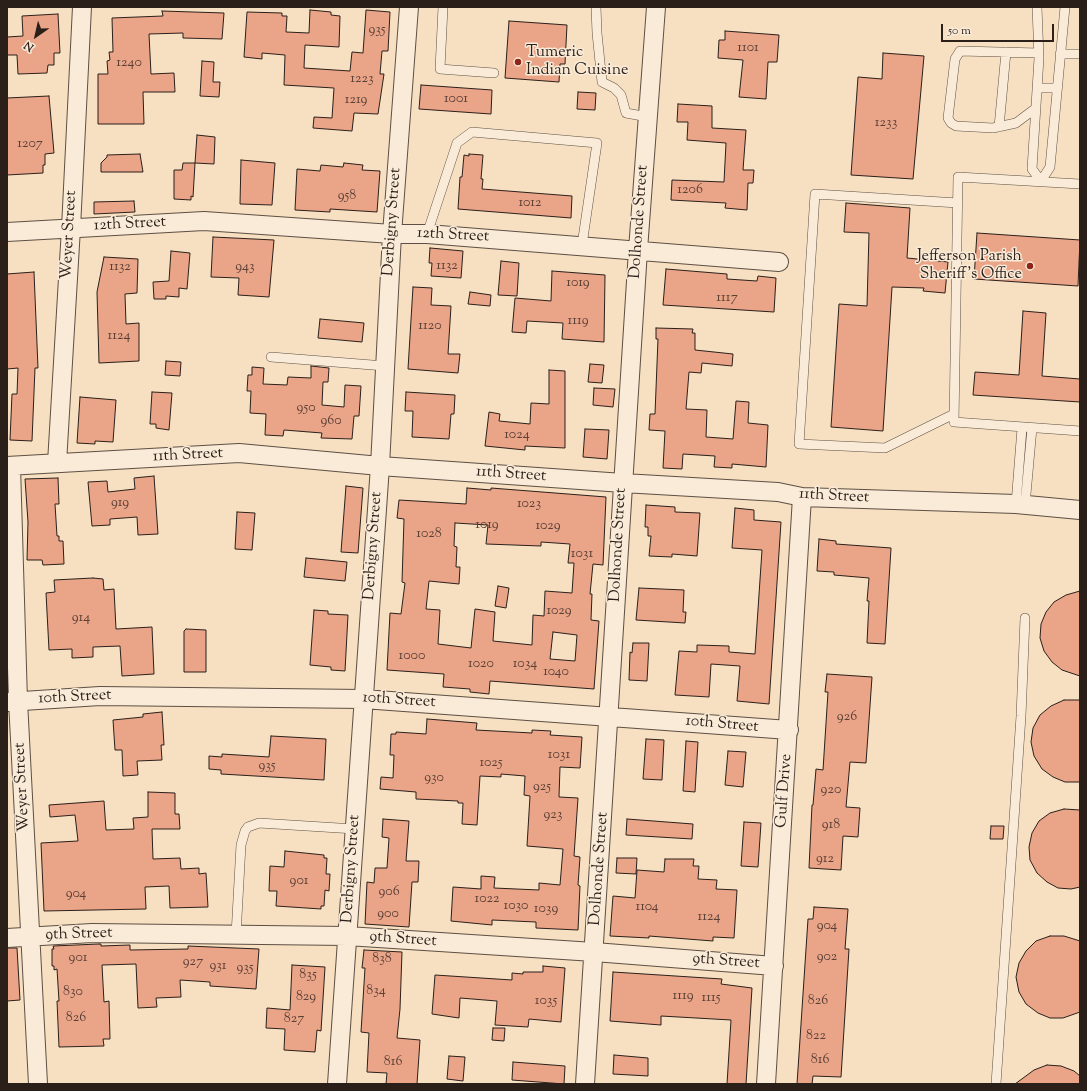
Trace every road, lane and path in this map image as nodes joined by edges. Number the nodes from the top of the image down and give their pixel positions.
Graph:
1 (82, 7) edge
2 (409, 7) edge
3 (443, 7) edge
4 (596, 7) edge
5 (656, 7) edge
6 (1037, 7) edge
7 (1065, 7) edge
8 (1006, 52) junction
9 (1039, 53) junction
10 (1060, 54) junction
11 (1080, 54) edge
12 (494, 73) dead end
13 (1037, 88) junction
14 (1057, 88) junction
15 (1036, 108) junction
16 (648, 116) junction
17 (998, 127) junction
18 (1041, 181) junction
19 (1080, 184) edge
20 (958, 203) junction
21 (71, 228) junction
22 (7, 232) edge
23 (392, 234) junction
24 (428, 234) junction
25 (582, 245) junction
26 (638, 250) junction
27 (779, 262) dead end
28 (271, 357) dead end
29 (385, 366) junction
30 (954, 414) junction
31 (1022, 428) junction
32 (1032, 428) junction
33 (1080, 432) edge
34 (57, 463) junction
35 (9, 466) edge
36 (380, 466) junction
37 (623, 483) junction
38 (802, 497) junction
39 (1021, 505) junction
40 (1080, 510) edge
41 (1025, 618) dead end
42 (364, 699) junction
43 (13, 701) edge
44 (609, 716) junction
45 (789, 730) junction
46 (355, 829) junction
47 (236, 935) junction
48 (347, 936) junction
49 (32, 937) junction
50 (7, 938) edge
51 (594, 952) junction
52 (774, 966) junction
53 (38, 1084) edge
54 (337, 1084) edge
55 (585, 1084) edge
56 (766, 1084) edge
57 (996, 1084) edge

1 - 21 street, Weyer Street
2 - 23 street, Derbigny Street
3 - 12 lane
4 - 16 lane
5 - 16 street, Dolhonde Street
6 - 9 lane
7 - 10 lane
8 - 9 lane
8 - 17 lane
8 - 17 lane
9 - 13 lane
10 - 11 lane
10 - 14 lane
13 - 14 lane
13 - 15 lane
14 - 18 lane
15 - 17 lane
15 - 18 lane
16 - 26 street, Dolhonde Street
18 - 19 lane
18 - 20 lane
20 - 30 lane
20 - 30 lane
21 - 22 street, 12th Street
21 - 23 street, 12th Street
21 - 34 street, Weyer Street
23 - 24 street, 12th Street
23 - 29 street, Derbigny Street
24 - 25 street, 12th Street
24 - 25 lane
25 - 26 street, 12th Street
26 - 27 street, 12th Street
26 - 37 street, Dolhonde Street
28 - 29 lane
29 - 36 street, Derbigny Street
30 - 31 lane
31 - 32 lane
31 - 39 lane
32 - 33 lane
32 - 39 lane
34 - 35 street, 11th Street
34 - 36 street, 11th Street
35 - 43 street, Weyer Street
36 - 37 street, 11th Street
36 - 42 street, Derbigny Street
37 - 38 street, 11th Street
37 - 44 street, Dolhonde Street
38 - 39 street, 11th Street
38 - 45 street, Gulf Drive
39 - 40 street, 11th Street
41 - 57 lane
42 - 43 street, 10th Street
42 - 44 street, 10th Street
42 - 46 street, Derbigny Street
43 - 49 street, Weyer Street
44 - 45 street, 10th Street
44 - 51 street, Dolhonde Street
45 - 52 street, Gulf Drive
46 - 47 lane
46 - 48 street, Derbigny Street
47 - 48 street, 9th Street
47 - 49 street, 9th Street
48 - 51 street, 9th Street
48 - 54 street, Derbigny Street
49 - 50 street, 9th Street
49 - 53 street, Weyer Street
51 - 52 street, 9th Street
51 - 55 street, Dolhonde Street
52 - 56 street, Gulf Drive

